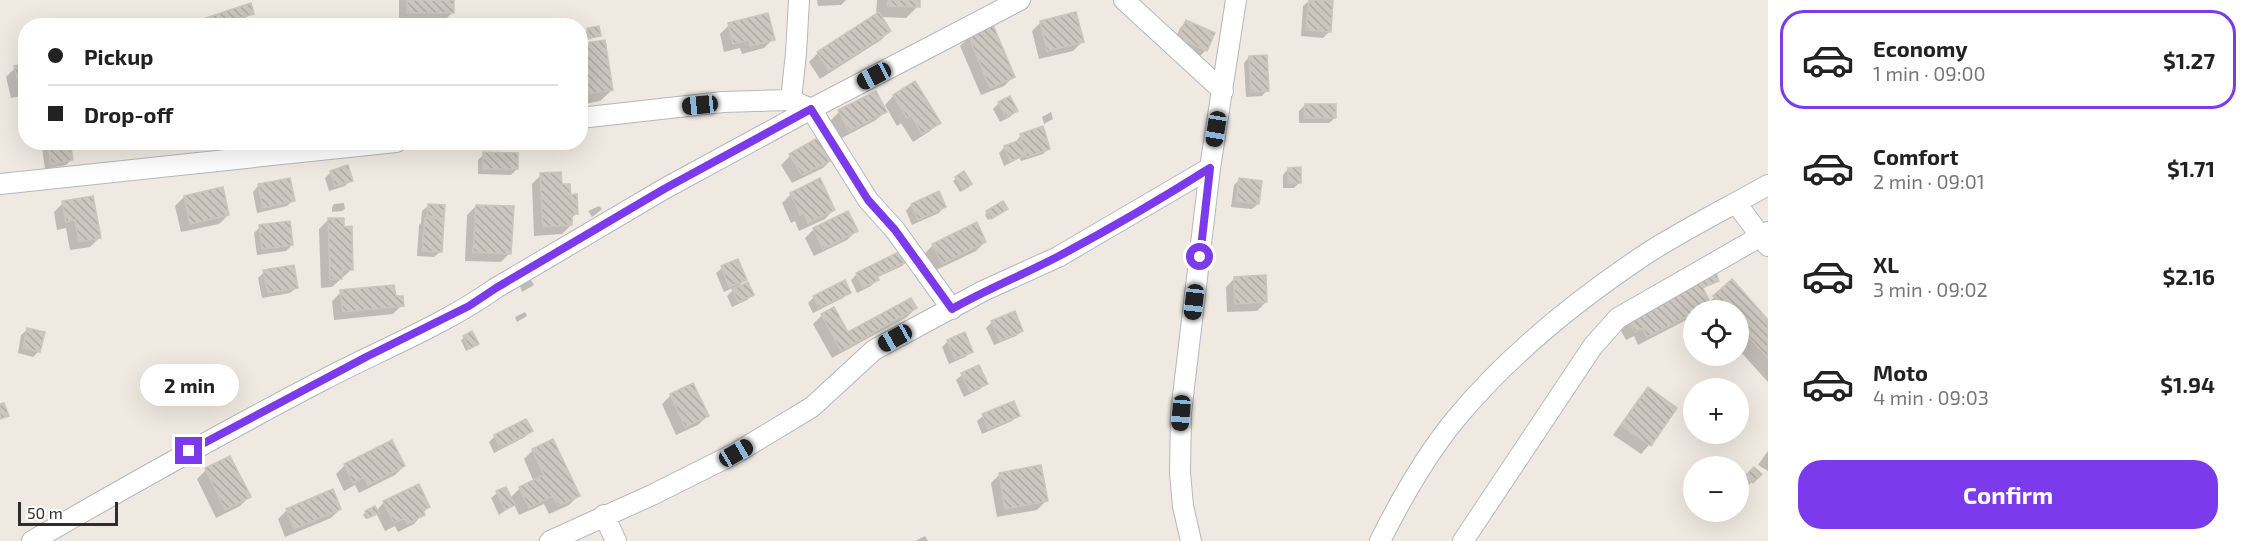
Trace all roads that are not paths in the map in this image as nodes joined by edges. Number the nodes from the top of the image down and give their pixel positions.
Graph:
1 (799, 0) edge
2 (1020, 0) edge
3 (1124, 0) edge
4 (1236, 0) edge
5 (1222, 91) junction
6 (791, 100) junction
7 (811, 109) junction
8 (588, 117) edge
9 (321, 150) edge
10 (1210, 168) junction
11 (0, 184) edge
12 (1768, 185) edge
13 (1736, 203) junction
14 (1766, 238) edge
15 (952, 309) junction
16 (604, 515) junction
17 (32, 541) edge
18 (550, 541) edge
19 (616, 541) edge
20 (1191, 541) edge
21 (1380, 541) edge
22 (1463, 541) edge

1 - 6 street
2 - 7 street
3 - 5 street
4 - 5 street
5 - 10 street
6 - 7 street
6 - 8 street
7 - 15 street
7 - 17 street
9 - 11 street
10 - 15 street
10 - 20 street
12 - 13 street
13 - 14 street
13 - 21 street
14 - 22 street
15 - 16 street
16 - 18 street
16 - 19 street

